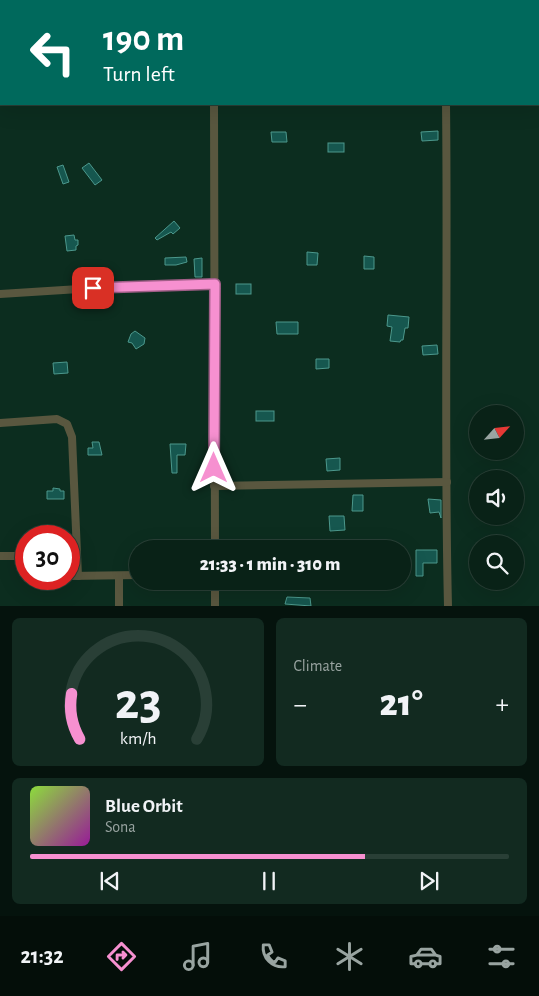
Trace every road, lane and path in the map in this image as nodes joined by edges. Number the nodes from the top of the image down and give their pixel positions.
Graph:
1 (214, 105) edge
2 (446, 105) edge
3 (215, 284) junction
4 (0, 294) edge
5 (0, 423) edge
6 (447, 482) junction
7 (214, 486) junction
8 (76, 525) edge
9 (215, 540) edge
10 (0, 556) edge
11 (15, 556) edge
12 (129, 575) edge
13 (80, 576) edge
14 (119, 576) junction
15 (215, 590) edge
16 (119, 606) edge
17 (215, 606) edge
18 (448, 606) edge

1 - 3 street
2 - 6 street
3 - 4 street
3 - 7 street
5 - 8 street
6 - 7 street
6 - 18 street
7 - 9 street
10 - 11 street
12 - 14 street
13 - 14 street
14 - 16 street
15 - 17 street

